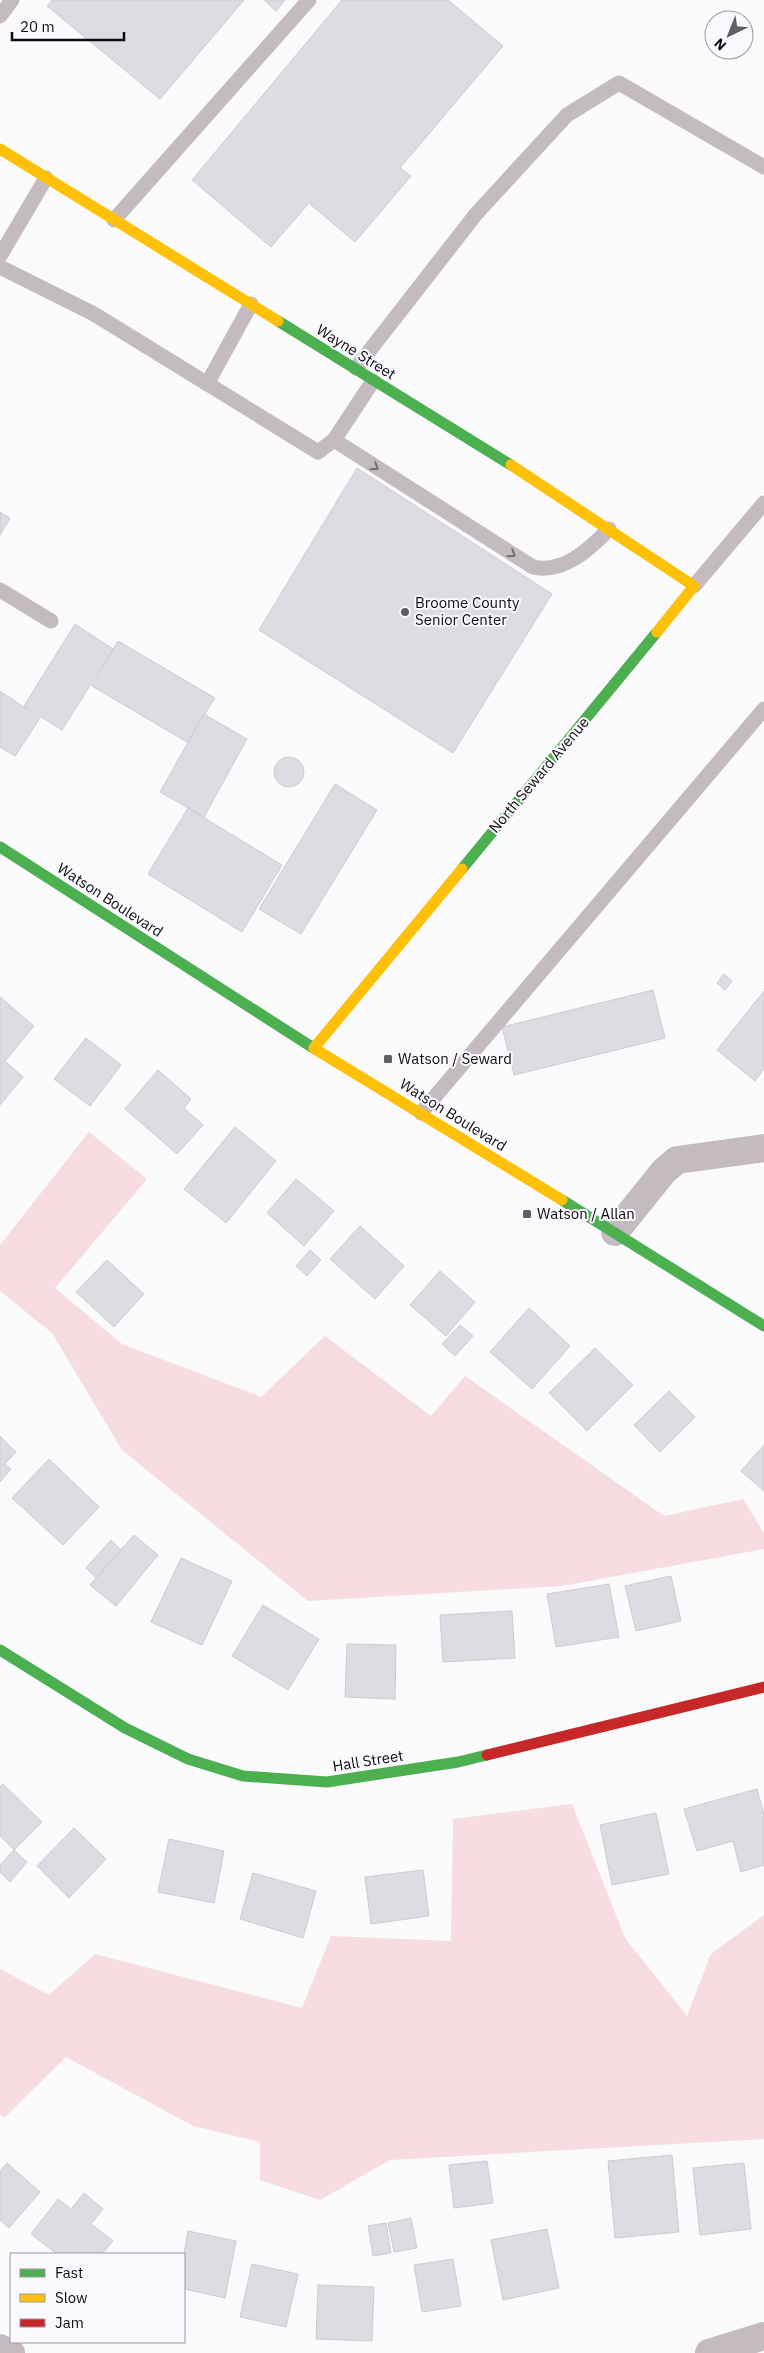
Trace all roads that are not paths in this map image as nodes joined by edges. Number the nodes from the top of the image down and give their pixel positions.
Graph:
1 (12, 0) edge
2 (308, 0) edge
3 (0, 16) edge
4 (0, 149) edge
5 (764, 166) edge
6 (46, 178) junction
7 (114, 220) junction
8 (0, 256) edge
9 (0, 267) edge
10 (251, 304) junction
11 (356, 368) junction
12 (373, 381) junction
13 (207, 384) junction
14 (334, 440) junction
15 (764, 503) edge
16 (609, 529) junction
17 (694, 586) junction
18 (0, 590) edge
19 (50, 621) dead end
20 (764, 709) edge
21 (0, 848) edge
22 (314, 1048) junction
23 (421, 1113) junction
24 (764, 1148) edge
25 (615, 1232) junction
26 (764, 1326) edge
27 (0, 1650) edge
28 (764, 1687) edge
29 (764, 2336) edge
30 (0, 2348) edge
31 (11, 2353) edge
32 (709, 2353) edge

1 - 3 lane
2 - 7 lane
4 - 6 street, Wayne Street
5 - 11 lane
6 - 7 street, Wayne Street
6 - 8 lane
7 - 10 street, Wayne Street
9 - 13 lane
10 - 11 street, Wayne Street
10 - 13 lane
11 - 12 street, Wayne Street
12 - 14 lane
12 - 16 street, Wayne Street
13 - 14 lane
14 -> 16 lane
15 - 17 lane, North Seward Avenue
16 - 17 street, Wayne Street
17 - 22 street, North Seward Avenue
18 - 19 lane
20 - 23 lane
21 - 22 street, Watson Boulevard
22 - 23 street, Watson Boulevard
23 - 25 street, Watson Boulevard
24 - 25 street
25 - 26 street, Watson Boulevard
27 - 28 street, Hall Street
29 - 32 street
30 - 31 street

